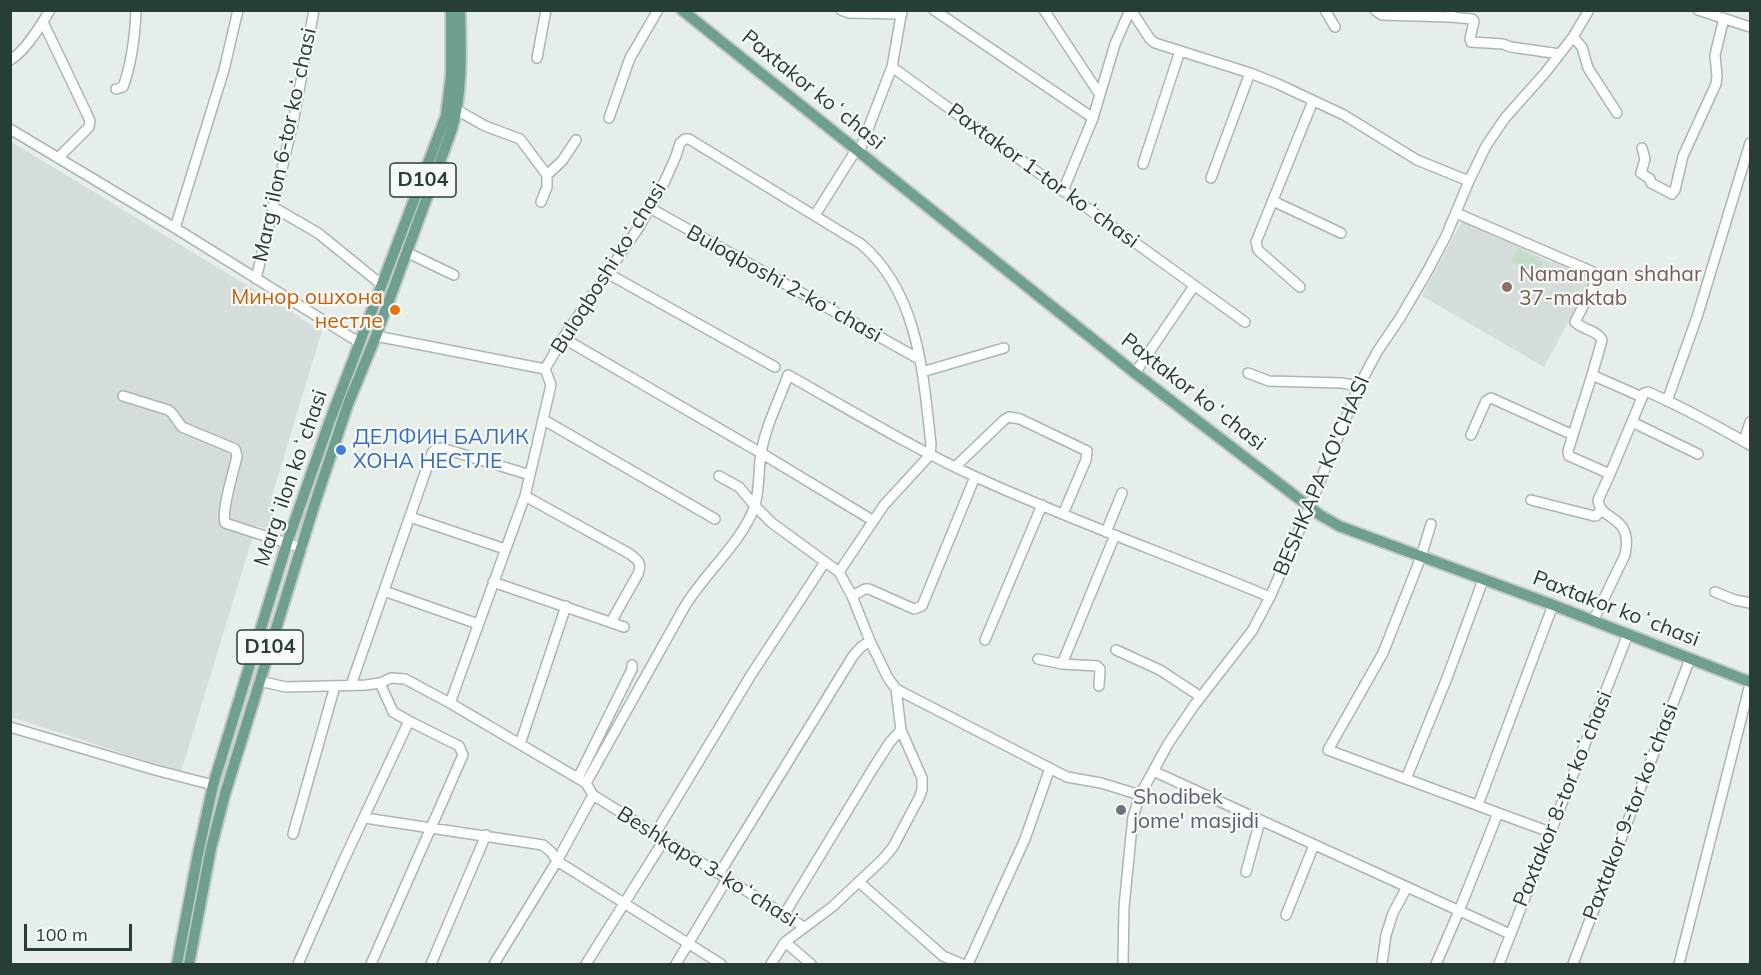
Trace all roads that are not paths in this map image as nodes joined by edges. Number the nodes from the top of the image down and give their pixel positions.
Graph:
1 (50, 10) edge
2 (136, 10) edge
3 (238, 10) edge
4 (314, 10) edge
5 (451, 10) edge
6 (460, 10) edge
7 (546, 10) edge
8 (658, 10) edge
9 (682, 10) edge
10 (842, 10) edge
11 (934, 10) edge
12 (1044, 10) edge
13 (1131, 10) edge
14 (1325, 10) edge
15 (1589, 10) edge
16 (1698, 10) edge
17 (902, 12) edge
18 (1377, 12) edge
19 (1451, 14) edge
20 (1724, 18) junction
21 (43, 22) junction
22 (1335, 27) dead end
23 (1750, 27) edge
24 (1573, 38) junction
25 (1180, 51) junction
26 (1560, 54) junction
27 (537, 58) dead end
28 (10, 60) edge
29 (892, 67) junction
30 (1250, 73) junction
31 (116, 89) dead end
32 (1100, 95) junction
33 (1313, 101) junction
34 (457, 110) junction
35 (1617, 113) dead end
36 (609, 118) dead end
37 (1093, 118) junction
38 (10, 129) edge
39 (576, 140) dead end
40 (1750, 143) edge
41 (1642, 148) dead end
42 (858, 151) junction
43 (58, 158) junction
44 (1143, 164) dead end
45 (547, 175) junction
46 (1211, 178) dead end
47 (1469, 181) junction
48 (1063, 190) junction
49 (1273, 201) junction
50 (541, 202) dead end
51 (273, 207) junction
52 (650, 208) junction
53 (1456, 213) junction
54 (815, 215) junction
55 (175, 228) junction
56 (1341, 233) dead end
57 (406, 252) junction
58 (607, 273) junction
59 (454, 275) dead end
60 (256, 279) junction
61 (382, 285) junction
62 (1194, 286) junction
63 (1300, 287) dead end
64 (1245, 322) dead end
65 (376, 336) junction
66 (563, 338) junction
67 (360, 343) junction
68 (1004, 348) dead end
69 (919, 359) junction
70 (775, 367) dead end
71 (545, 369) junction
72 (922, 372) junction
73 (1135, 373) junction
74 (1248, 373) dead end
75 (1592, 375) junction
76 (1359, 386) junction
77 (123, 396) dead end
78 (1642, 397) junction
79 (1667, 401) junction
80 (544, 420) junction
81 (1632, 422) junction
82 (1750, 422) edge
83 (1471, 435) dead end
84 (1573, 435) junction
85 (1747, 443) edge
86 (761, 453) junction
87 (1698, 454) dead end
88 (930, 455) junction
89 (955, 467) junction
90 (1610, 474) junction
91 (530, 475) junction
92 (719, 476) dead end
93 (975, 477) junction
94 (1122, 493) dead end
95 (525, 496) junction
96 (1531, 500) dead end
97 (754, 506) junction
98 (1042, 506) junction
99 (1309, 508) junction
100 (1601, 510) junction
101 (1063, 514) junction
102 (410, 517) junction
103 (715, 519) dead end
104 (872, 520) junction
105 (1431, 524) dead end
106 (1111, 533) junction
107 (287, 543) junction
108 (302, 548) junction
109 (505, 549) junction
110 (1421, 557) junction
111 (825, 562) junction
112 (839, 572) junction
113 (1483, 580) junction
114 (493, 582) junction
115 (384, 591) junction
116 (1715, 592) dead end
117 (852, 596) junction
118 (1270, 597) junction
119 (1750, 603) edge
120 (1553, 605) junction
121 (566, 606) junction
122 (1593, 621) junction
123 (611, 622) junction
124 (478, 624) junction
125 (624, 627) dead end
126 (1628, 634) junction
127 (985, 640) dead end
128 (870, 641) junction
129 (1116, 650) dead end
130 (1690, 659) junction
131 (1038, 660) dead end
132 (1062, 664) junction
133 (632, 665) dead end
134 (259, 681) junction
135 (380, 683) junction
136 (1750, 683) edge
137 (351, 685) junction
138 (335, 686) junction
139 (1099, 686) dead end
140 (896, 689) junction
141 (1201, 697) junction
142 (450, 703) junction
143 (409, 721) junction
144 (10, 727) edge
145 (901, 730) junction
146 (520, 744) junction
147 (1050, 768) junction
148 (1154, 771) junction
149 (578, 778) junction
150 (1406, 779) junction
151 (586, 783) junction
152 (213, 786) junction
153 (593, 795) junction
154 (1140, 795) junction
155 (1479, 805) junction
156 (1498, 813) junction
157 (365, 818) junction
158 (1260, 821) junction
159 (430, 827) junction
160 (1550, 832) junction
161 (293, 834) dead end
162 (655, 834) junction
163 (486, 835) junction
164 (664, 840) junction
165 (1314, 845) junction
166 (556, 861) junction
167 (1246, 872) dead end
168 (723, 877) junction
169 (859, 882) junction
170 (1407, 887) junction
171 (624, 903) junction
172 (1459, 911) junction
173 (784, 915) junction
174 (1286, 915) dead end
175 (804, 927) junction
176 (1510, 934) junction
177 (785, 942) junction
178 (688, 944) junction
179 (177, 964) edge
180 (189, 964) edge
181 (298, 964) edge
182 (371, 964) edge
183 (431, 964) edge
184 (494, 964) edge
185 (586, 964) edge
186 (676, 964) edge
187 (721, 964) edge
188 (771, 964) edge
189 (811, 964) edge
190 (962, 964) edge
191 (968, 964) edge
192 (1123, 964) edge
193 (1382, 964) edge
194 (1436, 964) edge
195 (1499, 964) edge
196 (1573, 964) edge
197 (1679, 964) edge

1 - 21 street
2 - 31 street
3 - 55 street
4 - 51 street, Margʻilon 6-tor koʻchasi
5 - 61 main road, Margʻilon koʻchasi / D104
6 - 34 main road, Margʻilon koʻchasi / D104
7 - 27 street
8 - 36 street
9 - 42 main road, Paxtakor koʻchasi
10 - 17 street
11 - 37 street
12 - 32 street
13 - 25 street
13 - 32 street
14 - 22 street
15 - 24 street, BESHKAPA KO'CHASI
16 - 20 street
17 - 29 street
18 - 19 street
19 - 26 street
20 - 23 street
20 - 41 street
21 - 28 street
21 - 43 street
24 - 26 street, BESHKAPA KO'CHASI
24 - 35 street
25 - 30 street
25 - 44 street
26 - 47 street, BESHKAPA KO'CHASI
29 - 42 street
29 - 48 street, Paxtakor 1-tor koʻchasi
30 - 33 street
30 - 46 street
32 - 37 street
33 - 47 street
33 - 49 street
34 - 45 street
34 - 57 main road, Margʻilon koʻchasi / D104
37 - 48 street
38 - 43 street
39 - 45 street
40 - 79 street
42 - 54 street
42 - 73 main road, Paxtakor koʻchasi
43 - 55 street
45 - 50 street
47 - 53 street, BESHKAPA KO'CHASI
48 - 62 street, Paxtakor 1-tor koʻchasi
49 - 56 street
49 - 63 street
51 - 60 street, Margʻilon 6-tor koʻchasi
51 - 61 street
52 - 54 street, Buloqboshi koʻchasi
52 - 58 street, Buloqboshi koʻchasi
52 - 69 street, Buloqboshi 2-koʻchasi
53 - 75 street
53 - 76 street, BESHKAPA KO'CHASI
54 - 69 street
55 - 60 street
57 - 59 street
57 - 65 main road, Margʻilon koʻchasi / D104
58 - 66 street, Buloqboshi koʻchasi
58 - 70 street
60 - 67 street
61 - 67 main road, Margʻilon koʻchasi / D104
62 - 64 street, Paxtakor 1-tor koʻchasi
62 - 73 street
65 - 71 street
65 - 108 main road, Margʻilon koʻchasi / D104
66 - 71 street, Buloqboshi koʻchasi
66 - 86 street
67 - 107 main road, Margʻilon koʻchasi / D104
68 - 72 street
69 - 72 street
71 - 80 street
72 - 88 street
73 - 99 main road, Paxtakor koʻchasi
74 - 76 street
75 - 78 street
75 - 84 street
76 - 99 street, BESHKAPA KO'CHASI
77 - 107 street
78 - 79 street
78 - 81 street
79 - 85 street
80 - 91 street
80 - 103 street
81 - 87 street
81 - 90 street
82 - 85 street
83 - 84 street
84 - 90 street
86 - 88 street
86 - 97 street
86 - 104 street
88 - 89 street
88 - 104 street
89 - 93 street
89 - 101 street
90 - 100 street
91 - 95 street
91 - 102 street
92 - 97 street, Beshkapa 3-koʻchasi
93 - 98 street
93 - 117 street
94 - 106 street
95 - 109 street
95 - 123 street
96 - 100 street
97 - 111 street, Beshkapa 3-koʻchasi
97 - 151 street
98 - 101 street
98 - 127 street
99 - 110 main road, Paxtakor koʻchasi
99 - 118 street, BESHKAPA KO'CHASI
100 - 122 street
101 - 106 street
102 - 109 street
102 - 115 street
104 - 112 street
105 - 110 street
106 - 118 street
106 - 132 street
107 - 108 street
107 - 152 main road, Margʻilon koʻchasi / D104
108 - 134 main road, Margʻilon koʻchasi / D104
109 - 114 street
110 - 113 main road, Paxtakor koʻchasi
110 - 150 street
111 - 112 street, Beshkapa 3-koʻchasi
111 - 162 street
112 - 117 street, Beshkapa 3-koʻchasi
113 - 120 main road, Paxtakor koʻchasi
113 - 150 street
114 - 121 street
114 - 124 street
115 - 124 street
115 - 137 street
116 - 119 street
117 - 128 street, Beshkapa 3-koʻchasi
118 - 141 street, BESHKAPA KO'CHASI
120 - 122 main road, Paxtakor koʻchasi
120 - 155 street
121 - 123 street
121 - 146 street
122 - 126 main road, Paxtakor koʻchasi
123 - 125 street
124 - 142 street
126 - 130 main road, Paxtakor koʻchasi
126 - 160 street, Paxtakor 8-tor koʻchasi
128 - 140 street, Beshkapa 3-koʻchasi
128 - 168 street
129 - 141 street
130 - 136 main road, Paxtakor koʻchasi
130 - 196 street, Paxtakor 9-tor koʻchasi
131 - 132 street
132 - 139 street
133 - 149 street
134 - 138 street
134 - 180 main road, Margʻilon koʻchasi / D104
135 - 137 street
135 - 142 street
135 - 143 street
136 - 197 street
137 - 138 street
138 - 161 street
140 - 145 street, Beshkapa 3-koʻchasi
140 - 147 street
141 - 148 street, BESHKAPA KO'CHASI
142 - 146 street
143 - 157 street
143 - 159 street
144 - 152 street
145 - 169 street, Beshkapa 3-koʻchasi
145 - 173 street
146 - 149 street
147 - 154 street
147 - 191 street
148 - 154 street, BESHKAPA KO'CHASI
148 - 158 street
149 - 151 street
150 - 155 street
151 - 153 street, Beshkapa 3-koʻchasi
152 - 179 main road, Margʻilon koʻchasi / D104
153 - 162 street, Beshkapa 3-koʻchasi
153 - 166 street
154 - 192 street, BESHKAPA KO'CHASI
155 - 156 street
156 - 160 street
156 - 172 street
157 - 159 street
157 - 181 street
158 - 165 street
158 - 167 street
159 - 163 street
159 - 182 street
160 - 176 street, Paxtakor 8-tor koʻchasi
162 - 164 street, Beshkapa 3-koʻchasi
163 - 166 street
163 - 183 street
164 - 168 street, Beshkapa 3-koʻchasi
164 - 171 street
165 - 170 street
165 - 174 street
166 - 171 street
166 - 184 street
168 - 173 street, Beshkapa 3-koʻchasi
168 - 178 street
169 - 175 street, Beshkapa 3-koʻchasi
169 - 190 street
170 - 172 street
170 - 193 street
171 - 178 street
171 - 185 street
172 - 176 street
172 - 194 street
173 - 175 street, Beshkapa 3-koʻchasi
175 - 177 street
176 - 195 street, Paxtakor 8-tor koʻchasi
177 - 188 street
177 - 189 street
178 - 186 street
178 - 187 street

